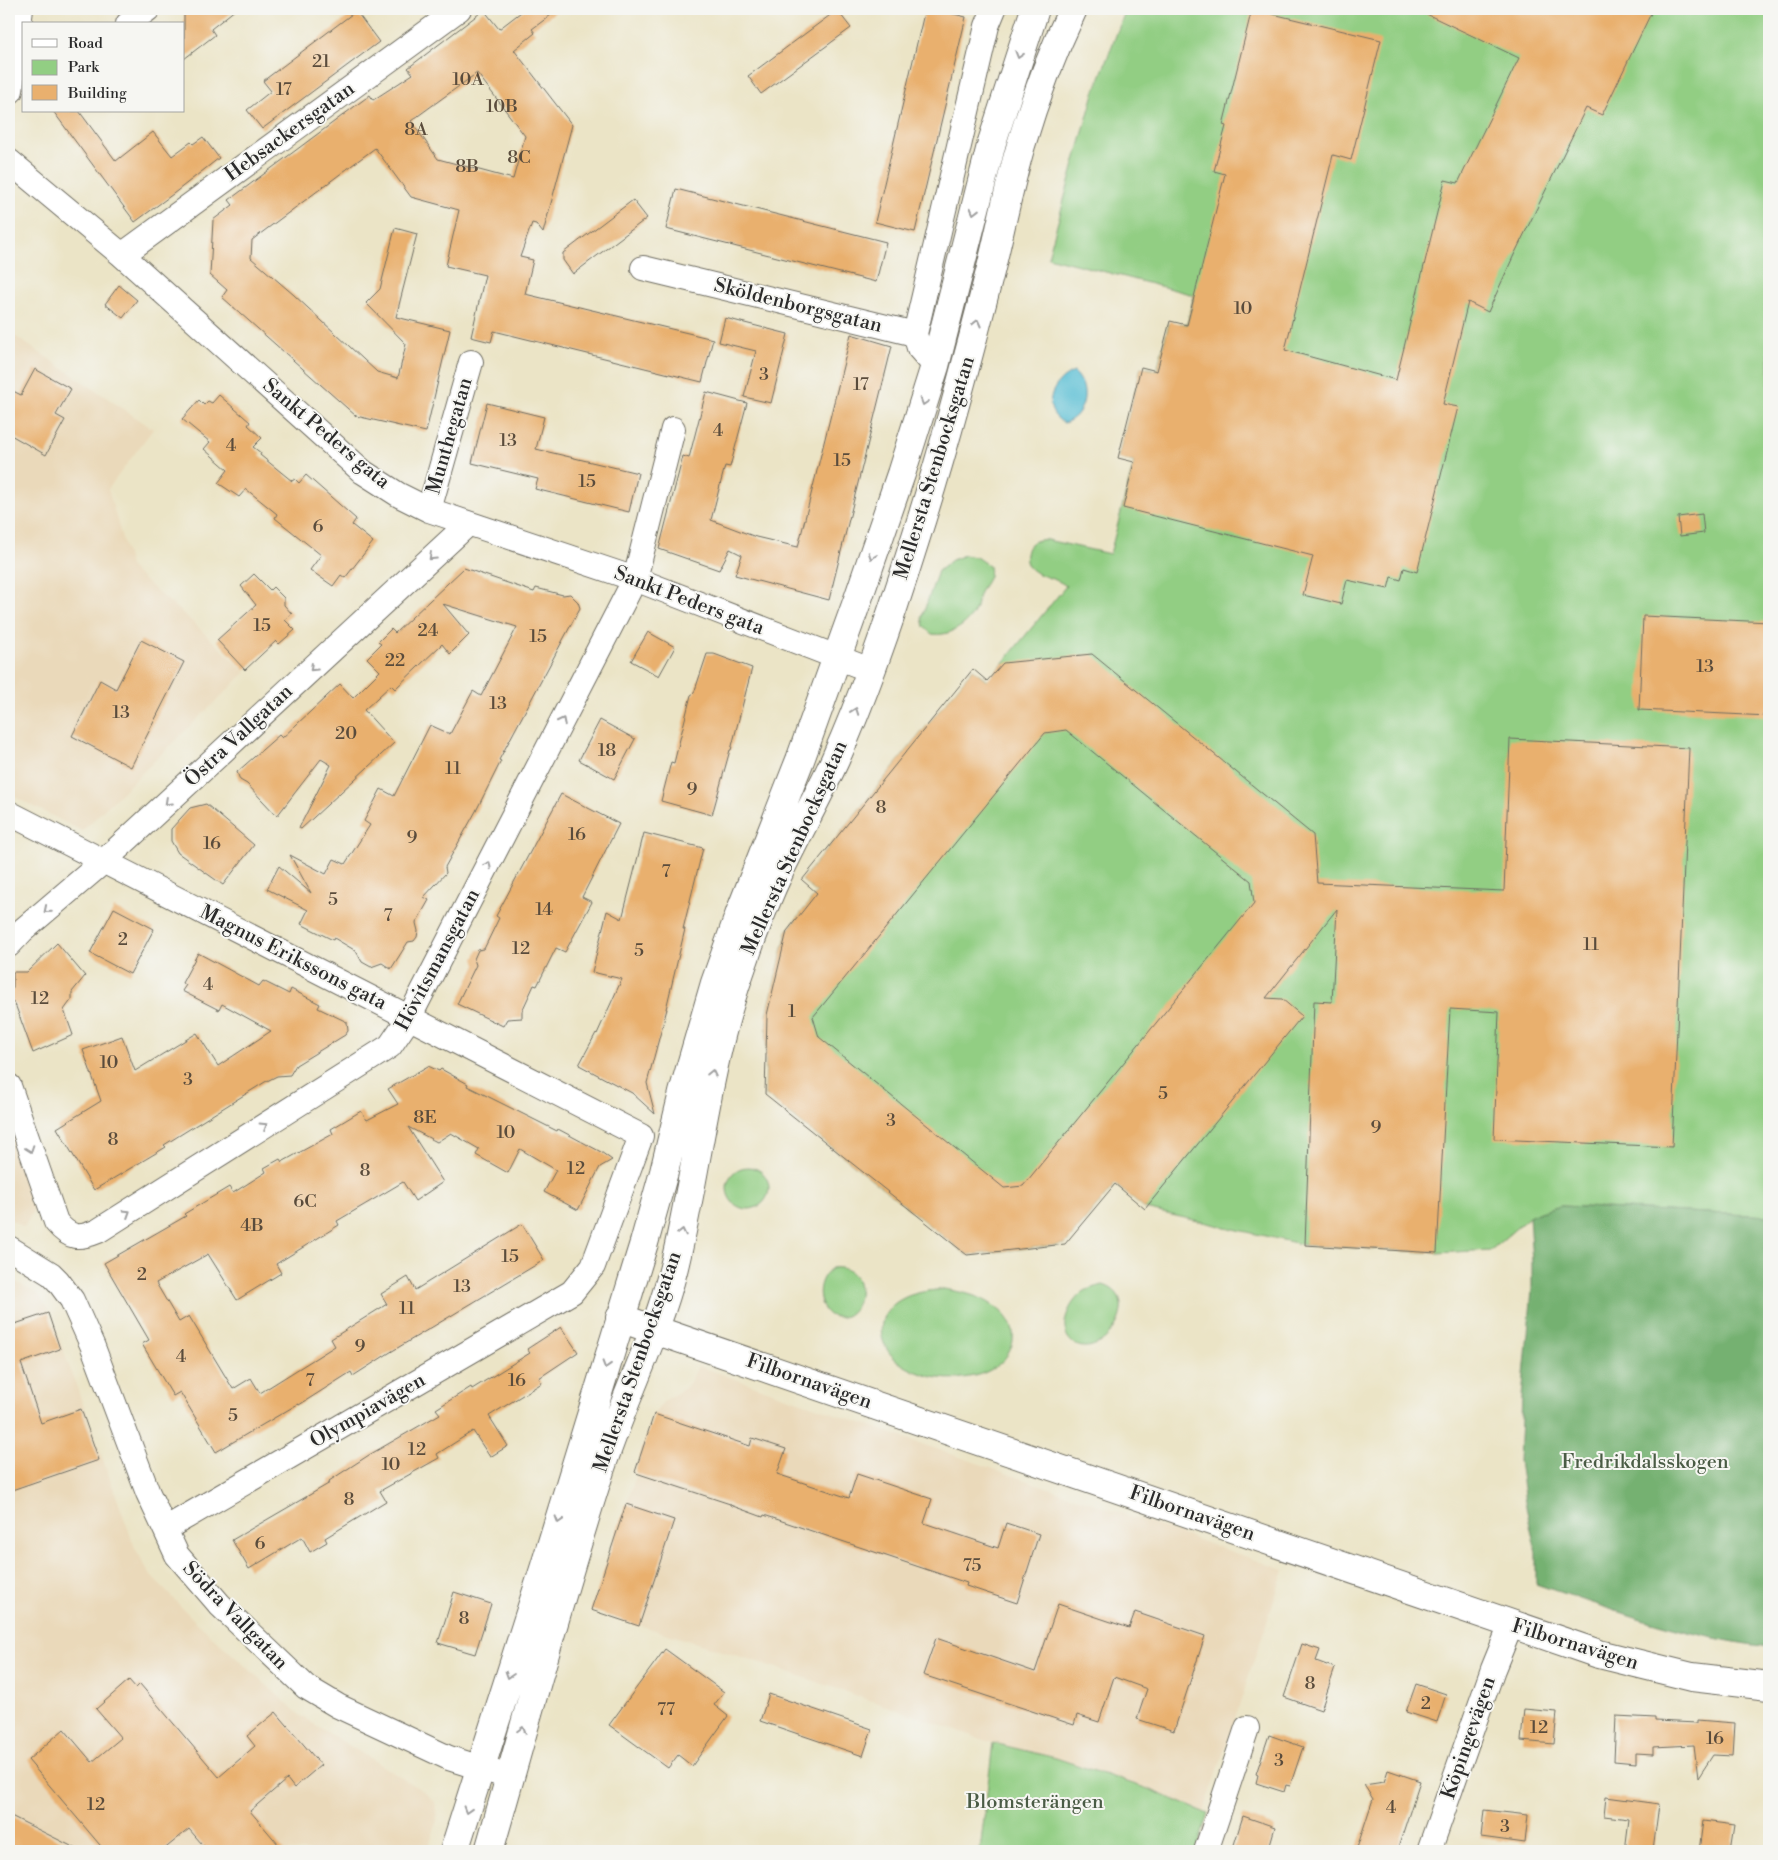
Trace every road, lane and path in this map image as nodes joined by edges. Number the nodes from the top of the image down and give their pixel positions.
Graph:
1 (19, 9) edge
2 (148, 9) edge
3 (458, 9) edge
4 (994, 9) edge
5 (1035, 9) edge
6 (1073, 9) edge
7 (131, 22) edge
8 (9, 90) edge
9 (9, 161) edge
10 (122, 255) junction
11 (643, 268) dead end
12 (915, 334) junction
13 (471, 362) dead end
14 (935, 366) junction
15 (673, 429) dead end
16 (430, 510) junction
17 (468, 524) junction
18 (634, 578) junction
19 (836, 657) junction
20 (870, 670) junction
21 (9, 813) edge
22 (104, 861) junction
23 (9, 945) edge
24 (409, 1018) junction
25 (9, 1086) edge
26 (630, 1131) joint
27 (9, 1248) edge
28 (620, 1318) junction
29 (654, 1330) junction
30 (164, 1529) junction
31 (1511, 1625) junction
32 (1769, 1686) edge
33 (1247, 1728) dead end
34 (479, 1768) junction
35 (509, 1777) junction
36 (454, 1851) edge
37 (489, 1851) edge
38 (1206, 1851) edge
39 (1429, 1851) edge

1 - 8 main road
2 - 7 street
3 - 10 street, Hebsackersgatan
4 - 12 street
5 -> 14 main road, Mellersta Stenbocksgatan
20 -> 6 main road, Mellersta Stenbocksgatan
9 - 10 street, Sankt Peders gata
10 - 16 street, Sankt Peders gata
11 - 12 street, Sköldenborgsgatan
12 - 14 street
13 - 16 street, Munthegatan
14 -> 19 main road, Mellersta Stenbocksgatan
15 - 18 street, Hövitsmansgatan
16 - 17 street, Sankt Peders gata
17 - 18 street, Sankt Peders gata
17 -> 22 street, Östra Vallgatan
18 - 19 street, Sankt Peders gata
24 -> 18 street, Hövitsmansgatan
19 - 20 street, Sankt Peders gata
19 - 28 main road, Mellersta Stenbocksgatan
29 -> 20 main road, Mellersta Stenbocksgatan
21 - 22 street, Magnus Erikssons gata
22 -> 23 street, Östra Vallgatan
22 - 24 street, Magnus Erikssons gata
25 -> 24 street, Hövitsmansgatan
24 - 26 street, Magnus Erikssons gata
26 - 30 street, Olympiavägen
27 - 30 street, Södra Vallgatan
28 - 29 main road, Filbornavägen
28 -> 34 main road, Mellersta Stenbocksgatan
29 - 31 main road, Filbornavägen
35 -> 29 main road, Mellersta Stenbocksgatan
30 - 34 street, Södra Vallgatan
31 - 32 main road, Filbornavägen
31 - 39 street, Köpingevägen
33 - 38 street
34 - 35 street, Södra Vallgatan
34 -> 36 main road, Mellersta Stenbocksgatan
35 - 37 main road, Mellersta Stenbocksgatan

